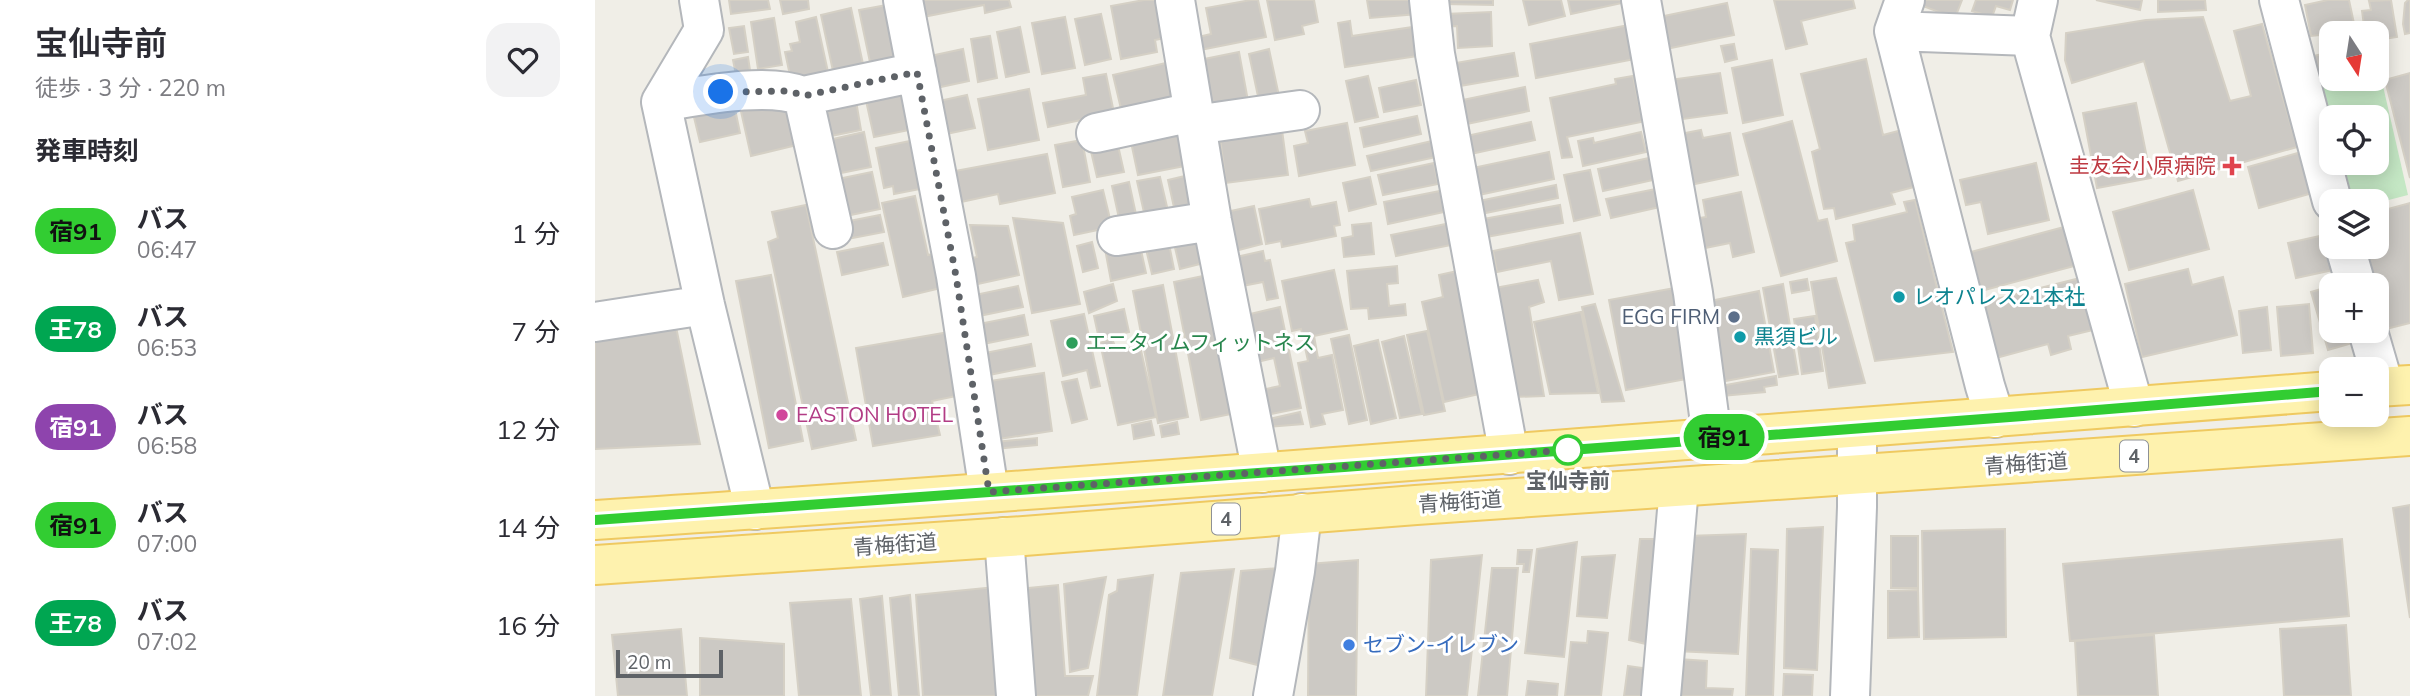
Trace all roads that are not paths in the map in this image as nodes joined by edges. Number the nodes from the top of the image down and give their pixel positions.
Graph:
1 (699, 0) edge
2 (902, 0) edge
3 (1175, 0) edge
4 (1429, 0) edge
5 (1641, 0) edge
6 (2279, 0) edge
7 (1899, 16) edge
8 (2034, 18) edge
9 (917, 72) junction
10 (803, 96) junction
11 (661, 102) junction
12 (1300, 110) dead end
13 (1194, 118) junction
14 (1096, 133) dead end
15 (2329, 189) edge
16 (1212, 221) junction
17 (833, 229) dead end
18 (1117, 236) dead end
19 (705, 305) junction
20 (595, 322) edge
21 (2373, 343) edge
22 (2390, 386) edge
23 (2319, 392) edge
24 (2134, 407) junction
25 (1995, 418) junction
26 (1857, 428) junction
27 (2410, 436) edge
28 (1712, 438) junction
29 (1509, 455) junction
30 (1262, 473) junction
31 (1857, 474) junction
32 (1679, 487) junction
33 (989, 492) junction
34 (755, 510) junction
35 (1302, 513) junction
36 (595, 520) edge
37 (1004, 537) junction
38 (595, 565) edge
39 (1016, 696) edge
40 (1273, 696) edge
41 (1661, 696) edge
42 (1850, 696) edge

1 - 11 street
2 - 9 street
3 - 13 street
4 - 29 street
5 - 28 street
6 - 15 street
7 - 8 street
7 - 25 street
8 - 24 street
9 - 10 street
9 - 33 street
10 - 11 street
10 - 17 street
11 - 19 street
12 - 13 street
13 - 14 street
13 - 16 street
16 - 18 street
16 - 30 street
19 - 20 street
19 - 34 street
21 - 22 street
23 - 24 main road, 青梅街道 / 4
24 - 25 main road, 青梅街道 / 4
25 - 26 main road, 青梅街道 / 4
26 - 28 main road, 青梅街道 / 4
26 - 31 street
27 - 31 main road, 青梅街道 / 4
28 - 29 main road, 青梅街道 / 4
29 - 30 main road, 青梅街道 / 4
30 - 33 main road, 青梅街道 / 4
31 - 32 main road, 青梅街道 / 4
31 - 42 street
32 - 35 main road, 青梅街道 / 4
32 - 41 street
33 - 34 main road, 青梅街道 / 4
34 - 36 main road, 青梅街道 / 4
35 - 37 main road, 青梅街道 / 4
35 - 40 street
37 - 38 main road, 青梅街道 / 4
37 - 39 street

